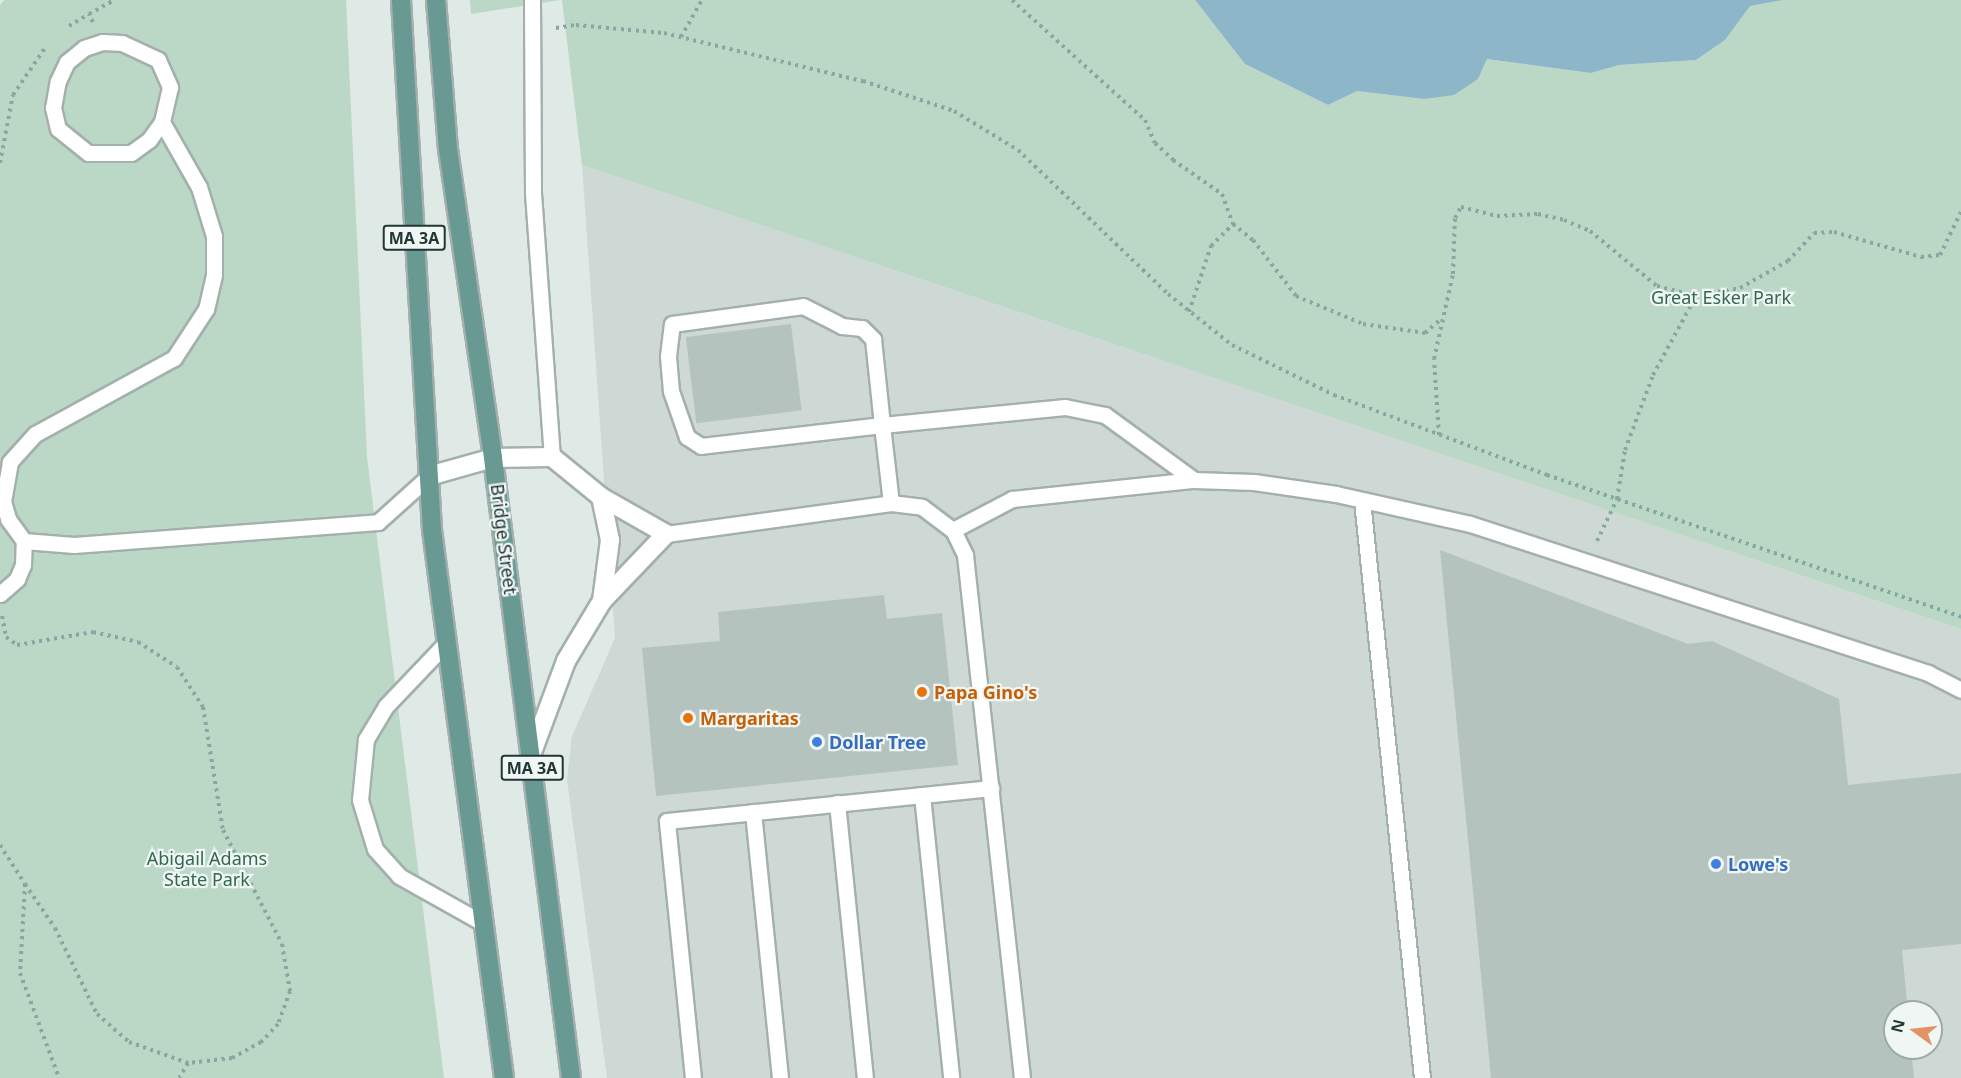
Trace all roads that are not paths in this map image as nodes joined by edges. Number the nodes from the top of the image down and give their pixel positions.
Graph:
1 (401, 0) edge
2 (436, 0) edge
3 (532, 0) edge
4 (162, 122) junction
5 (882, 425) junction
6 (493, 458) junction
7 (552, 458) junction
8 (429, 476) junction
9 (1194, 480) junction
10 (601, 497) junction
11 (1362, 500) junction
12 (891, 503) junction
13 (4, 517) edge
14 (953, 530) junction
15 (666, 534) junction
16 (24, 541) junction
17 (0, 594) edge
18 (602, 601) junction
19 (446, 643) junction
20 (1961, 690) edge
21 (531, 755) junction
22 (991, 788) junction
23 (922, 795) junction
24 (837, 803) junction
25 (753, 812) junction
26 (481, 922) junction
27 (504, 1078) edge
28 (571, 1078) edge
29 (693, 1078) edge
30 (780, 1078) edge
31 (865, 1078) edge
32 (951, 1078) edge
33 (1022, 1078) edge
34 (1422, 1078) edge

1 - 8 main road, MA 3A
2 - 6 main road, Bridge Street / MA 3A
3 - 7 lane
4 - 4 lane
4 - 13 lane
5 - 5 lane
5 - 9 lane
5 - 12 lane
6 - 7 street
6 - 8 street
6 - 21 main road, Bridge Street / MA 3A
7 - 10 street
8 - 16 lane
8 - 19 main road, MA 3A
9 - 11 lane
9 - 14 lane
10 - 15 street
10 - 18 street
11 - 20 lane
11 - 34 lane
12 - 14 lane
12 - 15 lane
13 - 16 lane
14 - 22 lane
15 - 18 street
16 - 17 lane
18 - 21 street
19 - 26 main road, MA 3A
19 - 26 lane
21 - 28 main road, Bridge Street / MA 3A
22 - 23 lane
22 - 33 lane
23 - 24 lane
23 - 32 lane
24 - 25 lane
24 - 31 lane
25 - 29 lane
25 - 30 lane
26 - 27 main road, MA 3A

